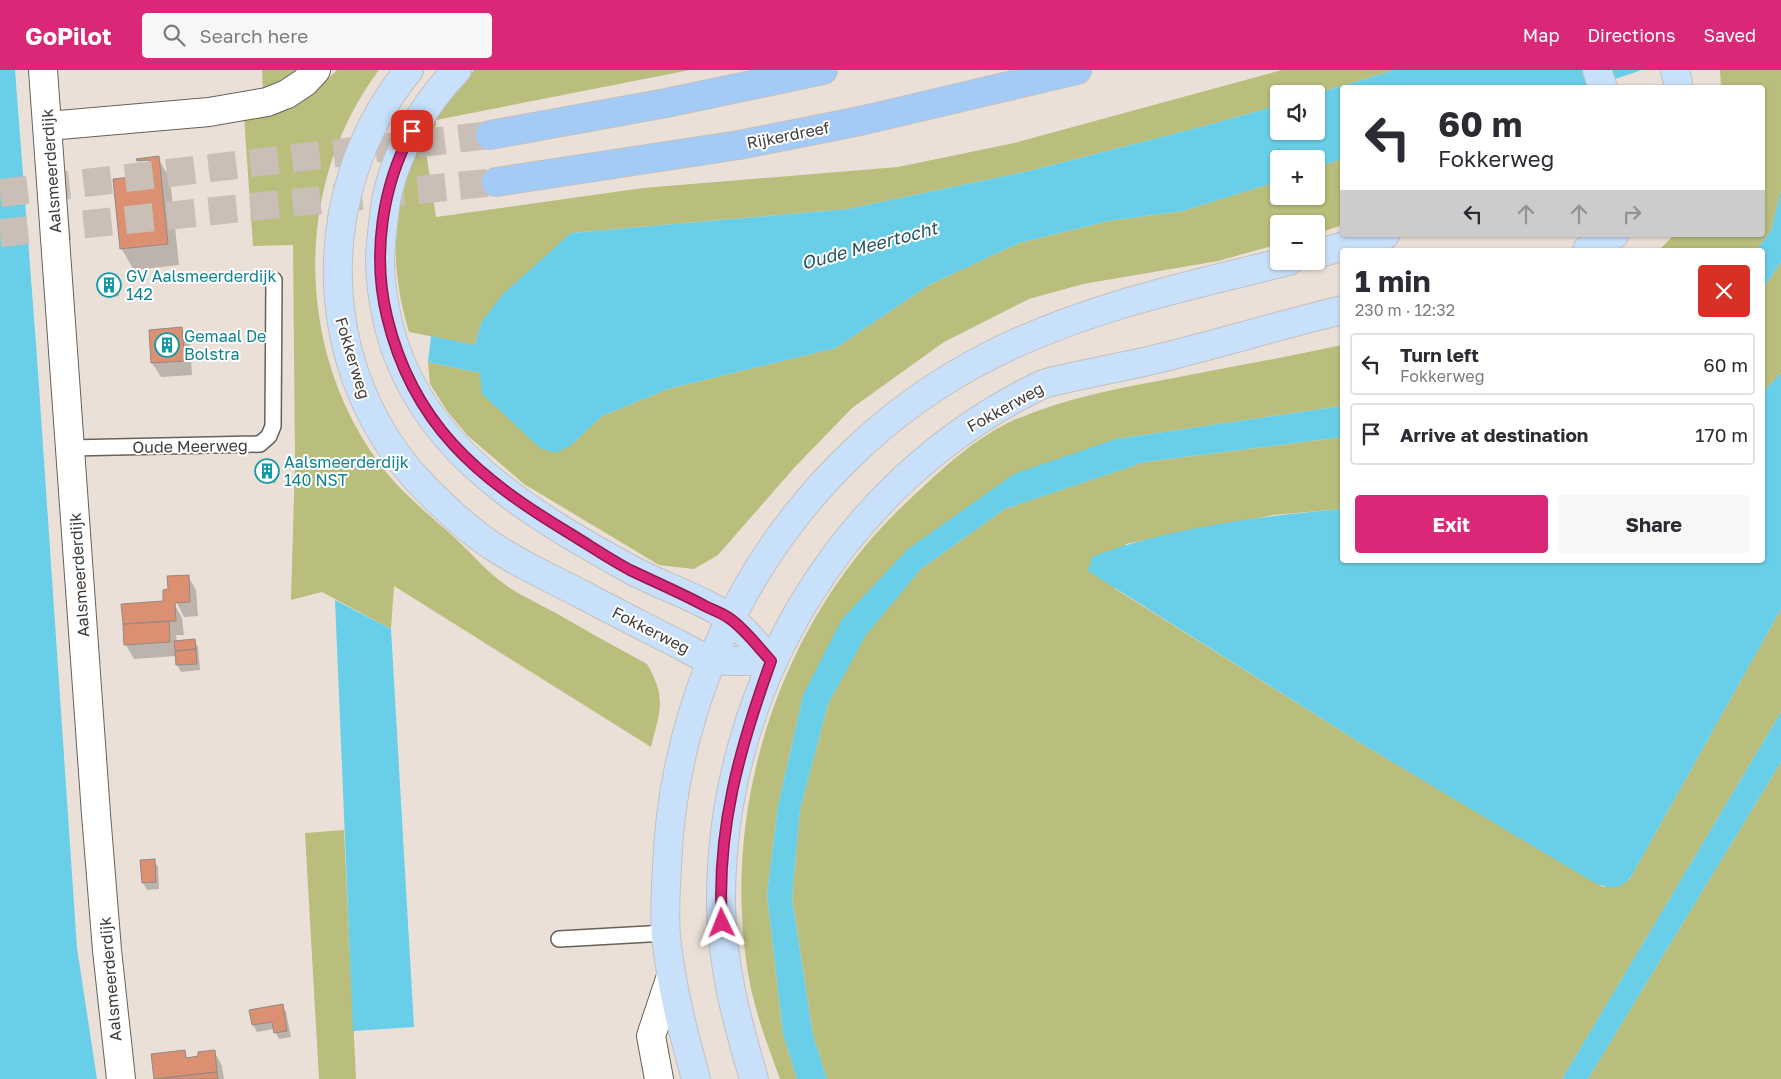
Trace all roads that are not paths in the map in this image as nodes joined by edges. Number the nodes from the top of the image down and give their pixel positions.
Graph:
1 (43, 70) edge
2 (316, 70) edge
3 (409, 70) edge
4 (457, 70) edge
5 (823, 70) edge
6 (1077, 70) edge
7 (1597, 70) edge
8 (1675, 70) edge
9 (1602, 85) edge
10 (1678, 85) edge
11 (48, 126) junction
12 (490, 135) tunnel mouth
13 (496, 182) tunnel mouth
14 (1377, 237) edge
15 (1610, 237) edge
16 (1591, 248) edge
17 (1325, 251) edge
18 (1270, 266) edge
19 (274, 280) dead end
20 (1340, 310) edge
21 (70, 448) junction
22 (729, 618) junction
23 (711, 659) junction
24 (771, 661) junction
25 (666, 933) junction
26 (558, 939) dead end
27 (670, 976) junction
28 (121, 1079) edge
29 (659, 1079) edge
30 (696, 1079) edge
31 (754, 1079) edge

1 - 11 street, Aalsmeerderdijk
2 - 11 street
3 - 23 main road, Fokkerweg
4 - 22 main road
5 - 12 highway
6 - 13 highway, Rijkerdreef
7 - 9 main road
8 - 10 main road
11 - 21 street, Aalsmeerderdijk
14 - 17 main road
15 - 16 main road
18 - 22 main road, Fokkerweg
19 - 21 lane, Oude Meerweg
20 - 24 main road, Fokkerweg
21 - 28 street, Aalsmeerderdijk
22 - 23 main road, Fokkerweg
22 - 24 main road
23 - 24 main road, Fokkerweg
23 - 25 main road, Fokkerweg
24 - 31 main road, Fokkerweg
25 - 26 lane
25 - 27 main road, Fokkerweg
27 - 29 street, Fokkerweg
27 - 30 main road, Fokkerweg

